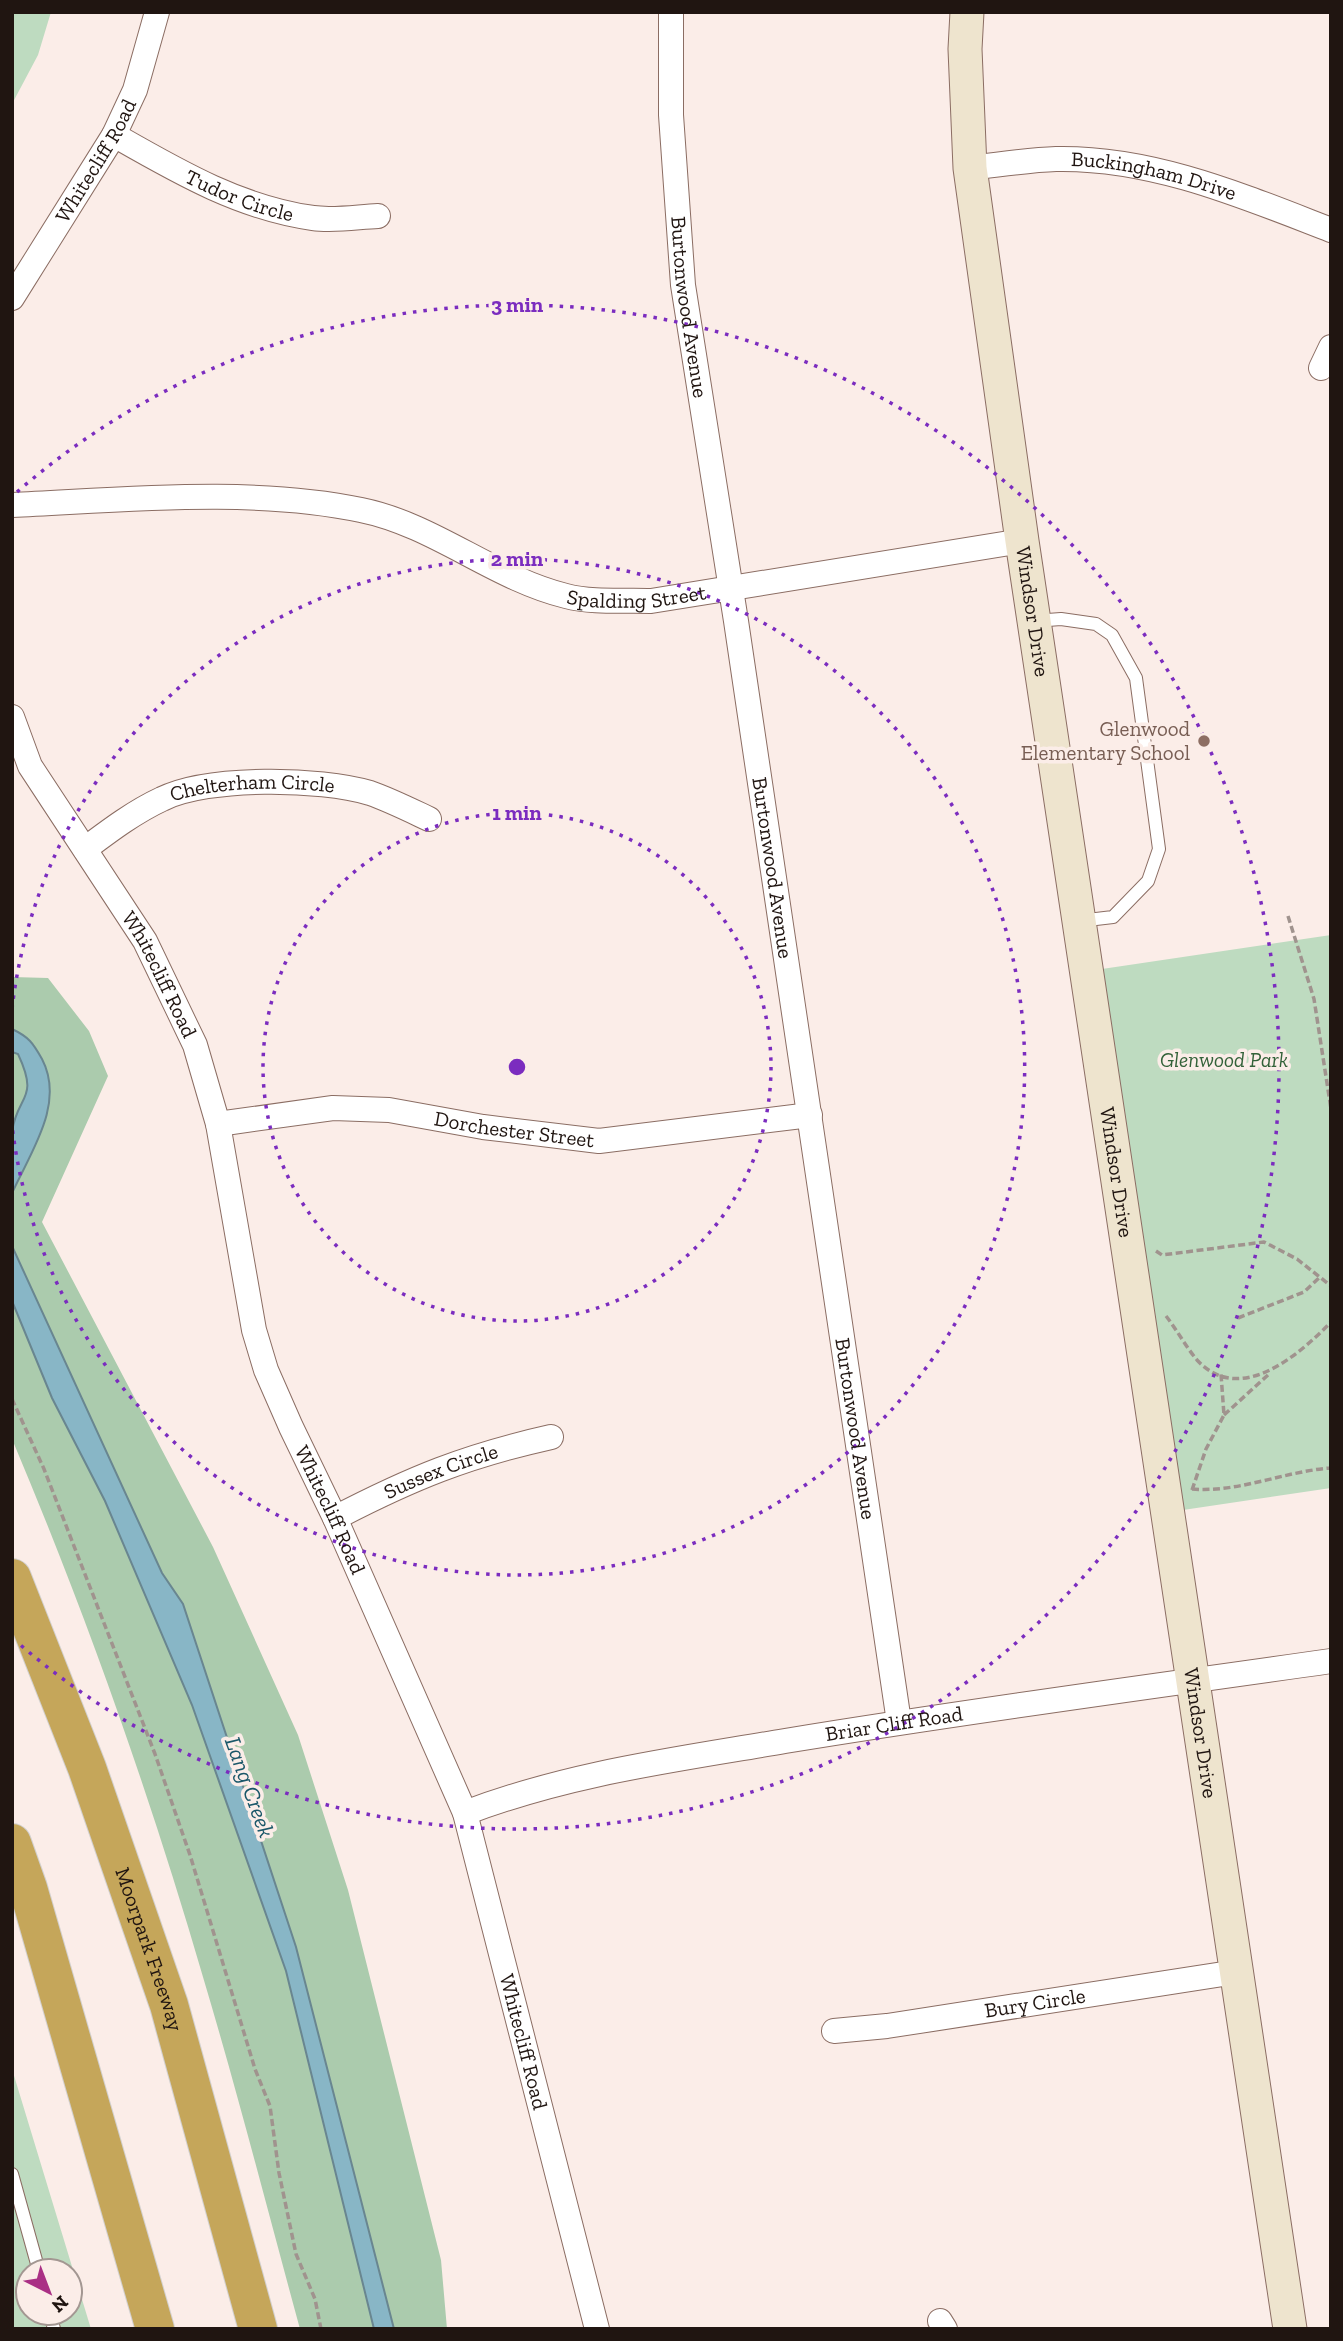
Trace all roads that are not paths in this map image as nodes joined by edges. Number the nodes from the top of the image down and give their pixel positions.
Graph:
1 (157, 12) edge
2 (671, 12) edge
3 (967, 12) edge
4 (114, 135) junction
5 (970, 168) junction
6 (378, 216) dead end
7 (1331, 230) edge
8 (12, 298) edge
9 (12, 505) edge
10 (1022, 541) junction
11 (729, 586) junction
12 (1034, 621) junction
13 (12, 717) edge
14 (429, 819) dead end
15 (85, 849) junction
16 (1079, 921) junction
17 (810, 1115) junction
18 (218, 1124) junction
19 (551, 1437) dead end
20 (335, 1518) junction
21 (12, 1578) edge
22 (1331, 1661) edge
23 (1192, 1681) junction
24 (899, 1722) junction
25 (465, 1813) junction
26 (12, 1843) edge
27 (1236, 1972) junction
28 (834, 2031) dead end
29 (12, 2174) edge
30 (35, 2257) edge
31 (153, 2329) edge
32 (258, 2329) edge
33 (597, 2329) edge
34 (1290, 2329) edge

1 - 4 street, Whitecliff Road
2 - 11 street, Burtonwood Avenue
3 - 5 street, Windsor Drive
4 - 6 street, Tudor Circle
4 - 8 street, Whitecliff Road
5 - 7 street, Buckingham Drive
5 - 10 street, Windsor Drive
9 - 11 street, Spalding Street
10 - 11 street, Spalding Street
10 - 12 street, Windsor Drive
11 - 17 street, Burtonwood Avenue
12 - 16 street, Windsor Drive
12 - 16 lane
13 - 15 street, Whitecliff Road
14 - 15 street, Chelterham Circle
15 - 18 street, Whitecliff Road
16 - 23 street, Windsor Drive
17 - 18 street, Dorchester Street
17 - 24 street, Burtonwood Avenue
18 - 20 street, Whitecliff Road
19 - 20 street, Sussex Circle
20 - 25 street, Whitecliff Road
21 - 32 highway, Moorpark Freeway
22 - 23 street, Briar Cliff Road
23 - 24 street, Briar Cliff Road
23 - 27 street, Windsor Drive
24 - 25 street, Briar Cliff Road
25 - 33 street, Whitecliff Road
26 - 31 highway
27 - 28 street, Bury Circle
27 - 34 street, Windsor Drive
29 - 30 lane

